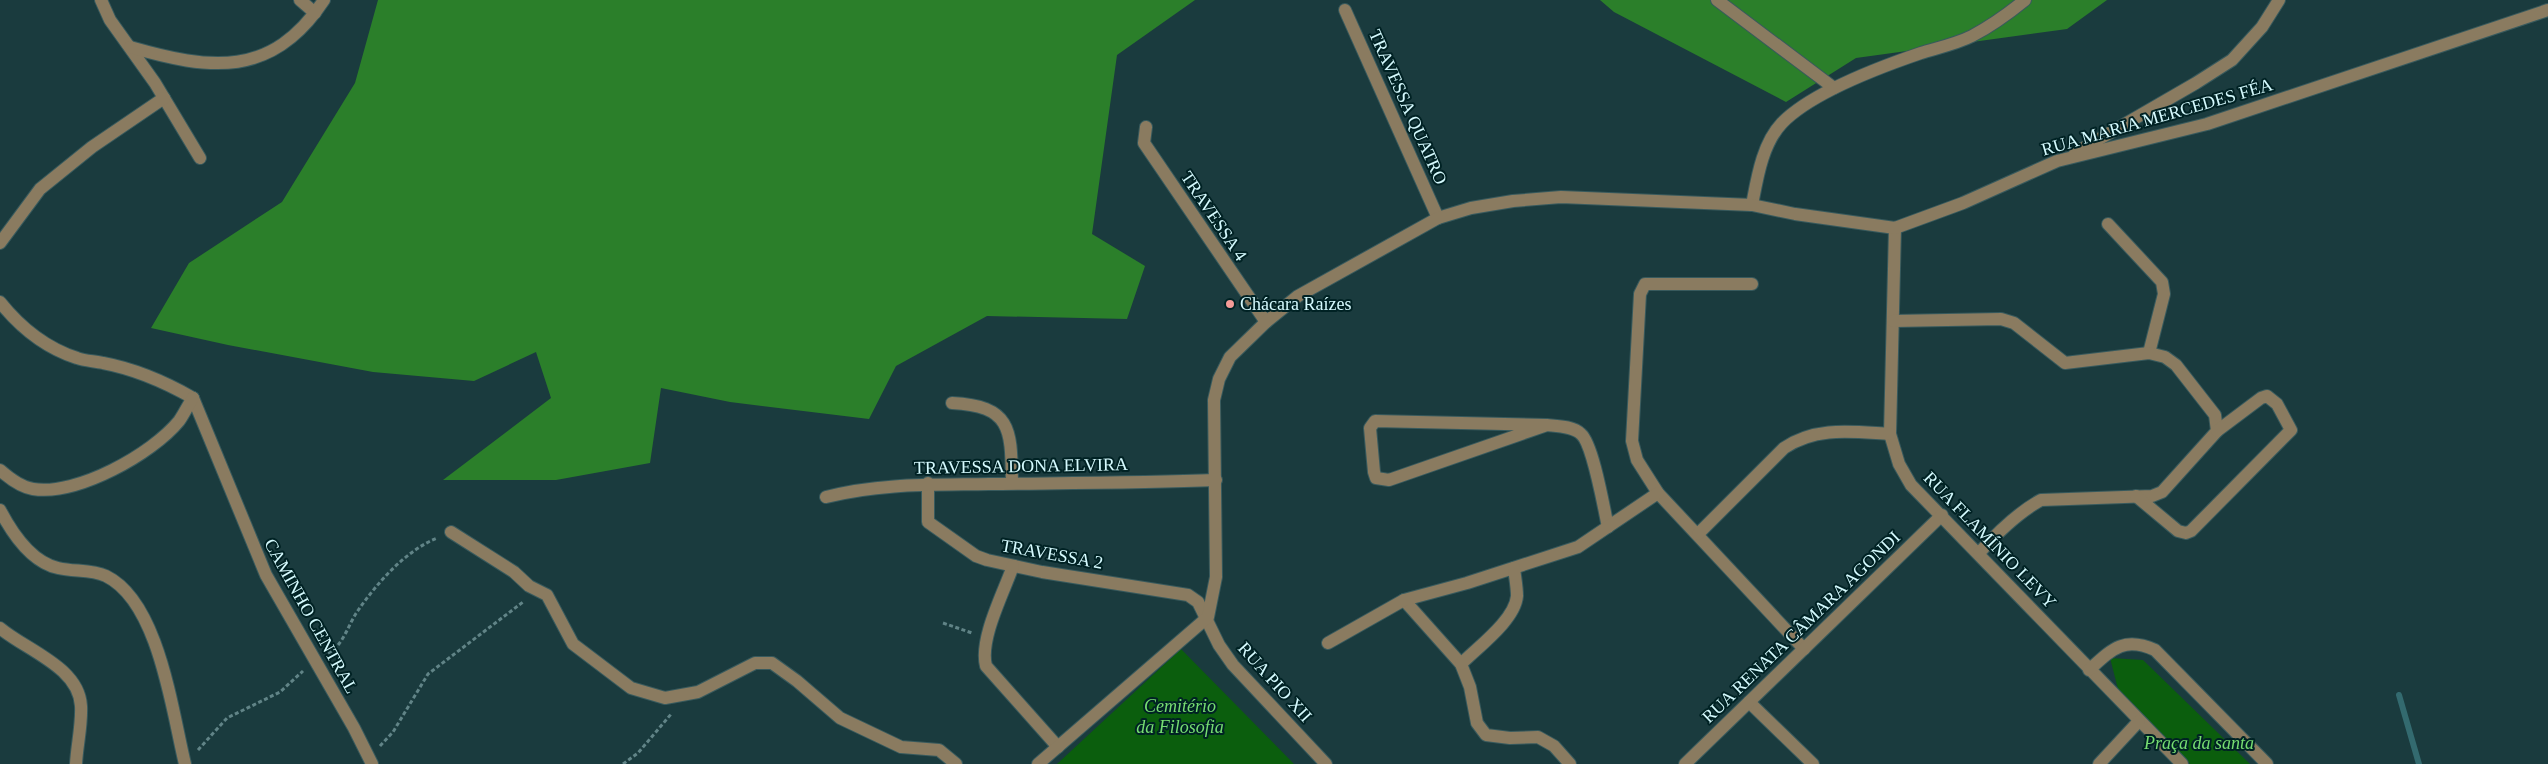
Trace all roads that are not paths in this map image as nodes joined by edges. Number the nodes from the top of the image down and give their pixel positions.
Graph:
1 (102, 0) edge
2 (300, 0) edge
3 (324, 0) edge
4 (1717, 0) edge
5 (2025, 0) edge
6 (2279, 0) edge
7 (1345, 10) dead end
8 (2548, 10) edge
9 (316, 13) junction
10 (130, 47) junction
11 (1834, 88) junction
12 (164, 98) junction
13 (1146, 127) dead end
14 (200, 158) dead end
15 (2057, 162) junction
16 (1752, 205) junction
17 (1438, 218) junction
18 (2108, 224) dead end
19 (1895, 228) junction
20 (0, 243) edge
21 (1752, 284) dead end
22 (0, 302) edge
23 (1893, 321) junction
24 (1266, 322) junction
25 (2150, 353) junction
26 (193, 398) junction
27 (952, 402) dead end
28 (1547, 425) junction
29 (2216, 431) junction
30 (1890, 434) junction
31 (0, 470) edge
32 (1216, 480) junction
33 (928, 483) junction
34 (1012, 483) junction
35 (1658, 493) junction
36 (2136, 496) junction
37 (826, 497) dead end
38 (0, 510) edge
39 (1942, 516) junction
40 (1608, 527) junction
41 (451, 532) dead end
42 (1698, 534) junction
43 (1979, 553) junction
44 (1013, 566) junction
45 (1514, 568) junction
46 (1404, 600) junction
47 (1208, 617) junction
48 (0, 628) edge
49 (1328, 642) dead end
50 (1804, 649) junction
51 (1461, 664) junction
52 (2089, 670) junction
53 (1749, 702) junction
54 (2139, 721) junction
55 (1058, 747) junction
56 (371, 761) edge
57 (76, 764) edge
58 (186, 764) edge
59 (956, 764) edge
60 (1038, 764) edge
61 (1326, 764) edge
62 (1570, 764) edge
63 (1685, 764) edge
64 (1813, 764) edge
65 (2099, 764) edge
66 (2182, 764) edge
67 (2267, 764) edge

1 - 10 street
2 - 9 street
3 - 9 street
4 - 11 street
5 - 11 street
6 - 15 street
7 - 17 street, TRAVESSA QUATRO
8 - 15 street, RUA MARIA MERCEDES FÉA
9 - 10 street
10 - 12 street
11 - 16 street
12 - 14 street
12 - 20 street
13 - 24 street, TRAVESSA 4
15 - 19 street, RUA MARIA MERCEDES FÉA
16 - 17 street, RUA MARIA MERCEDES FÉA
16 - 19 street, RUA MARIA MERCEDES FÉA
17 - 24 street, RUA MARIA MERCEDES FÉA
18 - 25 street
19 - 23 street, RUA FLAMÍNIO LEVY
21 - 35 street
22 - 26 street
23 - 25 street
23 - 30 street, RUA FLAMÍNIO LEVY
24 - 32 street, RUA MARIA MERCEDES FÉA
25 - 29 street
26 - 31 street
26 - 56 street, CAMINHO CENTRAL
27 - 34 street
28 - 28 street
28 - 40 street
29 - 36 street
29 - 36 street
30 - 39 street, RUA FLAMÍNIO LEVY
30 - 42 street
32 - 34 street, TRAVESSA DONA ELVIRA
32 - 47 street, RUA MARIA MERCEDES FÉA
33 - 34 street, TRAVESSA DONA ELVIRA
33 - 37 street, TRAVESSA DONA ELVIRA
33 - 44 street, TRAVESSA 2
35 - 40 street
35 - 42 street
36 - 43 street
38 - 58 street
39 - 43 street, RUA FLAMÍNIO LEVY
39 - 50 street, RUA RENATA CÂMARA AGONDI
40 - 45 street
41 - 59 street
42 - 50 street
43 - 52 street, RUA FLAMÍNIO LEVY
44 - 47 street, TRAVESSA 2
44 - 55 street
45 - 46 street
45 - 51 street
46 - 49 street
46 - 51 street
47 - 55 street
47 - 61 street, RUA PIO XII
48 - 57 street
50 - 53 street, RUA RENATA CÂMARA AGONDI
51 - 62 street
52 - 54 street, RUA FLAMÍNIO LEVY
52 - 67 street
53 - 63 street, RUA RENATA CÂMARA AGONDI
53 - 64 street
54 - 65 street
54 - 66 street, RUA FLAMÍNIO LEVY
55 - 60 street

